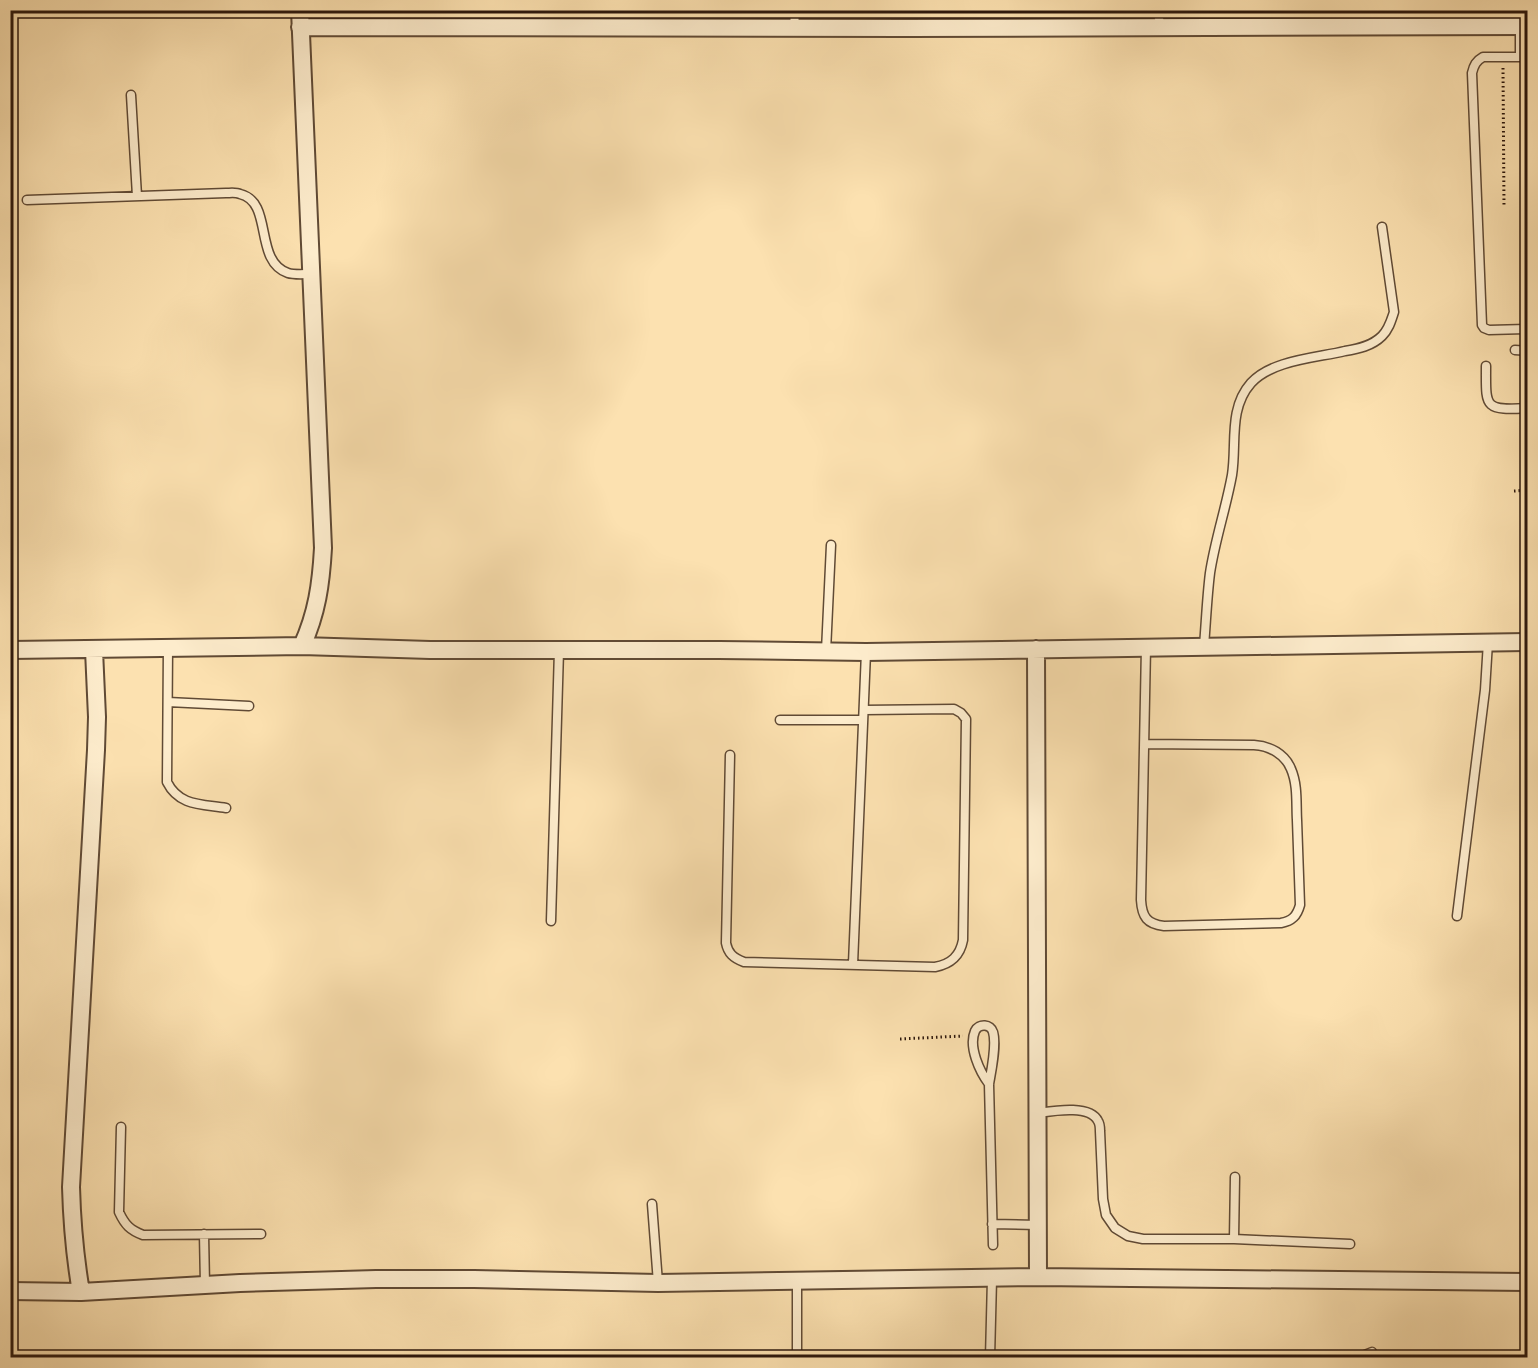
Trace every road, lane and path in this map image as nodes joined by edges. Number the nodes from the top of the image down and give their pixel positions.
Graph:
1 (795, 10) edge
2 (300, 19) edge
3 (1159, 19) edge
4 (1523, 26) edge
5 (795, 28) junction
6 (1503, 57) junction
7 (1524, 57) edge
8 (131, 95) dead end
9 (137, 196) junction
10 (27, 200) dead end
11 (1504, 206) dead end
12 (1382, 227) dead end
13 (311, 274) junction
14 (1527, 329) edge
15 (1515, 350) dead end
16 (1527, 351) edge
17 (1486, 366) dead end
18 (1527, 408) edge
19 (1527, 490) edge
20 (1515, 491) dead end
21 (831, 545) dead end
22 (1488, 642) junction
23 (1527, 642) edge
24 (302, 646) junction
25 (1204, 646) junction
26 (168, 647) junction
27 (1146, 647) junction
28 (1036, 648) junction
29 (10, 650) edge
30 (94, 650) junction
31 (559, 650) junction
32 (826, 651) junction
33 (866, 652) junction
34 (168, 702) junction
35 (249, 706) dead end
36 (864, 710) junction
37 (780, 720) dead end
38 (863, 720) junction
39 (1144, 744) junction
40 (730, 755) dead end
41 (226, 808) dead end
42 (1457, 916) dead end
43 (551, 921) dead end
44 (854, 964) junction
45 (974, 1036) junction
46 (900, 1039) dead end
47 (989, 1084) junction
48 (1037, 1113) junction
49 (121, 1126) dead end
50 (1235, 1177) dead end
51 (652, 1204) dead end
52 (992, 1224) junction
53 (1038, 1225) junction
54 (204, 1234) junction
55 (261, 1234) dead end
56 (1234, 1239) junction
57 (1350, 1244) dead end
58 (993, 1245) dead end
59 (1038, 1277) junction
60 (992, 1279) junction
61 (797, 1281) junction
62 (658, 1282) junction
63 (1527, 1282) edge
64 (205, 1285) junction
65 (10, 1290) edge
66 (81, 1292) junction
67 (1372, 1352) dead end
68 (797, 1358) edge
69 (990, 1358) edge
70 (1357, 1358) edge

1 - 5 lane
2 - 5 street
2 - 13 street
3 - 4 street
3 - 5 street
4 - 7 lane
6 - 7 lane
6 - 11 path
6 - 14 lane
8 - 9 lane
9 - 10 lane
9 - 13 lane
12 - 25 lane
13 - 24 street
15 - 16 lane
17 - 18 lane
19 - 20 path
21 - 32 lane
22 - 23 street
22 - 25 street
22 - 42 lane
24 - 26 street
24 - 31 street
25 - 27 street
26 - 30 street
26 - 34 lane
27 - 28 street
27 - 39 lane
28 - 33 street
28 - 48 street
29 - 30 street
30 - 66 street
31 - 32 street
31 - 43 lane
32 - 33 street
33 - 36 lane
34 - 35 lane
34 - 41 lane
36 - 38 lane
36 - 44 lane
37 - 38 lane
38 - 44 lane
39 - 39 lane
40 - 44 lane
45 - 46 path
45 - 47 lane
45 - 47 lane
47 - 52 lane
48 - 53 street
48 - 56 lane
49 - 54 lane
50 - 56 lane
51 - 62 lane
52 - 53 lane
52 - 58 lane
53 - 59 street
54 - 55 lane
54 - 64 lane
56 - 57 lane
59 - 60 street
59 - 63 street
60 - 61 street
60 - 69 lane
61 - 62 street
61 - 68 lane
62 - 64 street
64 - 66 street
65 - 66 street
67 - 70 lane

